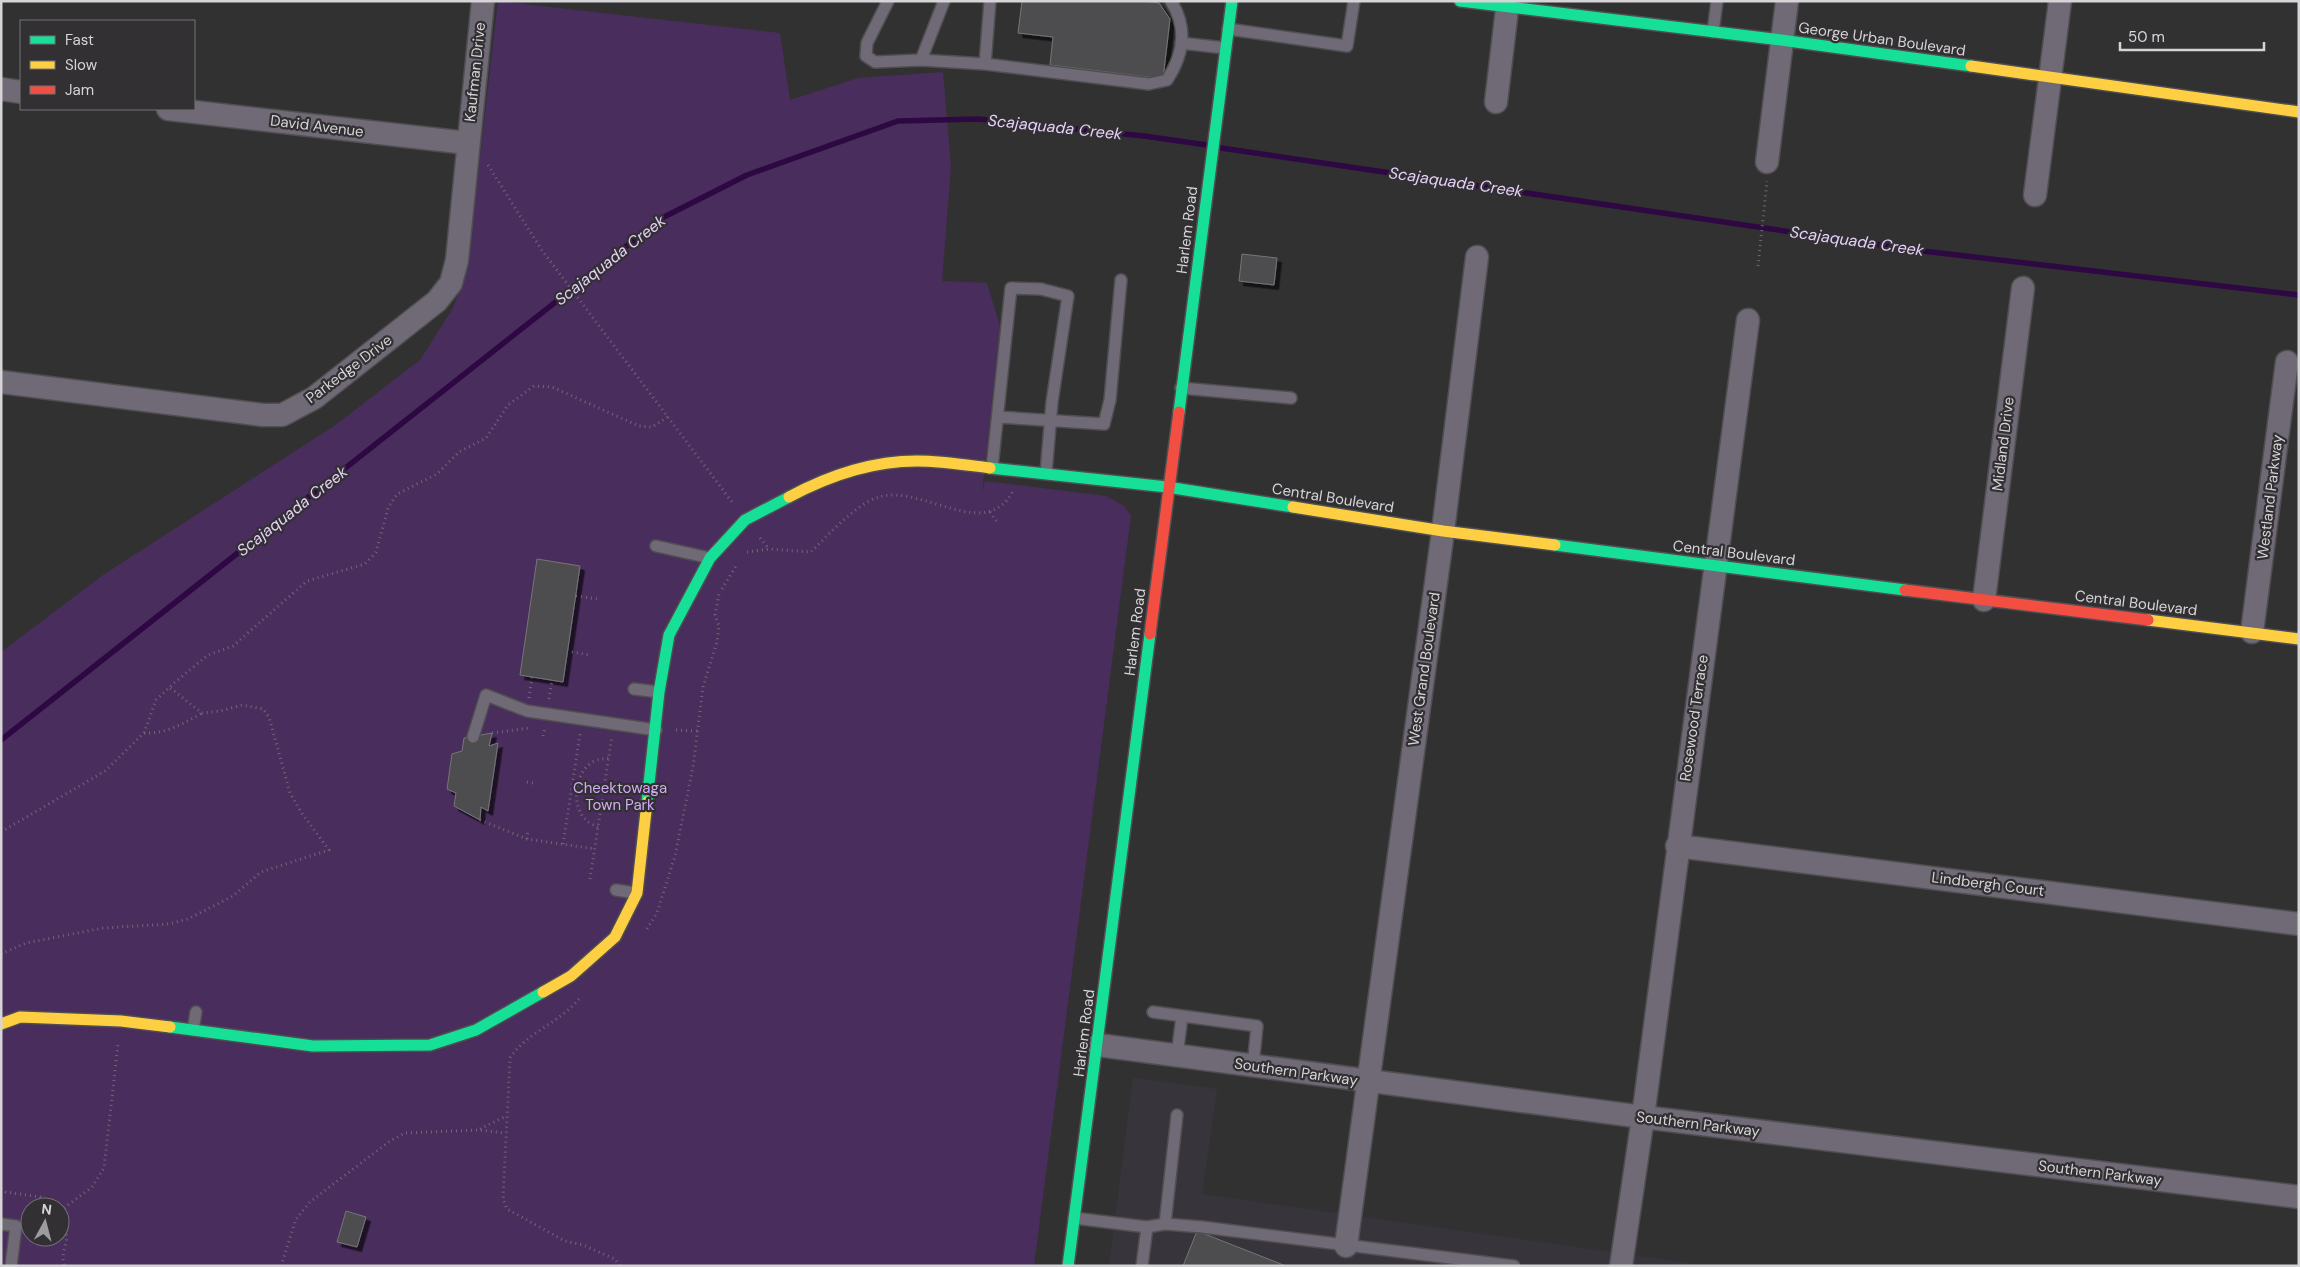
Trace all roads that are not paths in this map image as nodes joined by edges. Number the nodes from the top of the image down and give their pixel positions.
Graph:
1 (484, 1) edge
2 (888, 1) edge
3 (944, 1) edge
4 (990, 1) edge
5 (1171, 1) edge
6 (1232, 1) edge
7 (1354, 1) edge
8 (1460, 1) edge
9 (1717, 1) edge
10 (1787, 1) edge
11 (2060, 1) edge
12 (1508, 5) edge
13 (1228, 29) junction
14 (1713, 32) junction
15 (1781, 40) junction
16 (1181, 43) junction
17 (1225, 48) junction
18 (921, 60) junction
19 (985, 64) junction
20 (2050, 77) junction
21 (1, 90) edge
22 (20, 92) edge
23 (1496, 102) dead end
24 (177, 110) edge
25 (2299, 112) edge
26 (467, 144) junction
27 (1767, 170) road end
28 (2035, 195) dead end
29 (1477, 257) dead end
30 (1121, 280) dead end
31 (2023, 288) dead end
32 (1748, 320) dead end
33 (2287, 362) dead end
34 (1, 382) edge
35 (1181, 388) junction
36 (1291, 398) dead end
37 (998, 417) junction
38 (1050, 422) junction
39 (992, 468) junction
40 (1046, 473) junction
41 (1167, 487) junction
42 (1443, 530) junction
43 (656, 546) dead end
44 (710, 558) junction
45 (1714, 566) junction
46 (1984, 600) junction
47 (2252, 632) junction
48 (2299, 638) edge
49 (634, 689) dead end
50 (659, 692) junction
51 (656, 730) junction
52 (473, 736) dead end
53 (1677, 846) junction
54 (616, 890) dead end
55 (637, 893) junction
56 (2299, 924) edge
57 (196, 1012) dead end
58 (1153, 1012) dead end
59 (1182, 1016) junction
60 (1, 1024) edge
61 (193, 1030) junction
62 (1098, 1045) junction
63 (1177, 1056) junction
64 (1253, 1066) junction
65 (1369, 1081) junction
66 (1177, 1115) dead end
67 (1643, 1117) junction
68 (2299, 1197) edge
69 (1074, 1218) junction
70 (1, 1224) edge
71 (1165, 1224) junction
72 (1147, 1227) junction
73 (1346, 1246) junction
74 (11, 1266) edge
75 (1068, 1266) edge
76 (1142, 1266) edge
77 (1514, 1266) edge
78 (1621, 1266) edge

1 - 26 street, Kaufman Drive
2 - 18 lane
3 - 18 lane
4 - 19 lane
5 - 16 lane
6 - 13 street, Harlem Road
7 - 13 lane
8 - 12 street, George Urban Boulevard
9 - 14 lane
10 - 15 street
11 - 20 street
12 - 14 street, George Urban Boulevard
12 - 23 street
13 - 17 street, Harlem Road
14 - 15 street, George Urban Boulevard
15 - 20 street, George Urban Boulevard
15 - 27 street
16 - 17 lane
16 - 19 lane
17 - 35 street, Harlem Road
18 - 19 lane
20 - 25 street, George Urban Boulevard
20 - 28 street
21 - 22 street
24 - 26 street, David Avenue
26 - 34 street, Parkedge Drive
29 - 42 street, West Grand Boulevard
30 - 38 lane
31 - 46 street, Midland Drive
32 - 45 street, Rosewood Terrace
33 - 47 street, Westland Parkway
35 - 36 lane
35 - 41 street, Harlem Road
37 - 38 lane
37 - 38 lane
37 - 39 lane
38 - 40 lane
39 - 40 street, Central Boulevard
39 - 44 street, Central Boulevard
40 - 41 street, Central Boulevard
41 - 42 street, Central Boulevard
41 - 62 street, Harlem Road
42 - 45 street, Central Boulevard
42 - 65 street, West Grand Boulevard
43 - 44 lane
44 - 50 street, Central Boulevard
45 - 46 street, Central Boulevard
45 - 53 street, Rosewood Terrace
46 - 47 street, Central Boulevard
47 - 48 street, Central Boulevard
49 - 50 lane
50 - 51 street, Central Boulevard
51 - 52 lane
51 - 55 street, Central Boulevard
53 - 56 street, Lindbergh Court
53 - 67 street, Rosewood Terrace
54 - 55 lane
55 - 61 street, Central Boulevard
57 - 61 lane
58 - 59 lane
59 - 63 lane
59 - 64 lane
60 - 61 street, Central Boulevard
62 - 63 street, Southern Parkway
62 - 69 street, Harlem Road
63 - 64 street, Southern Parkway
64 - 65 street, Southern Parkway
65 - 67 street, Southern Parkway
65 - 73 street, West Grand Boulevard
66 - 71 lane
67 - 68 street, Southern Parkway
67 - 78 street, Rosewood Terrace
69 - 72 lane
69 - 75 street, Harlem Road
70 - 74 lane
71 - 72 lane
71 - 73 lane
72 - 76 lane
73 - 77 lane

